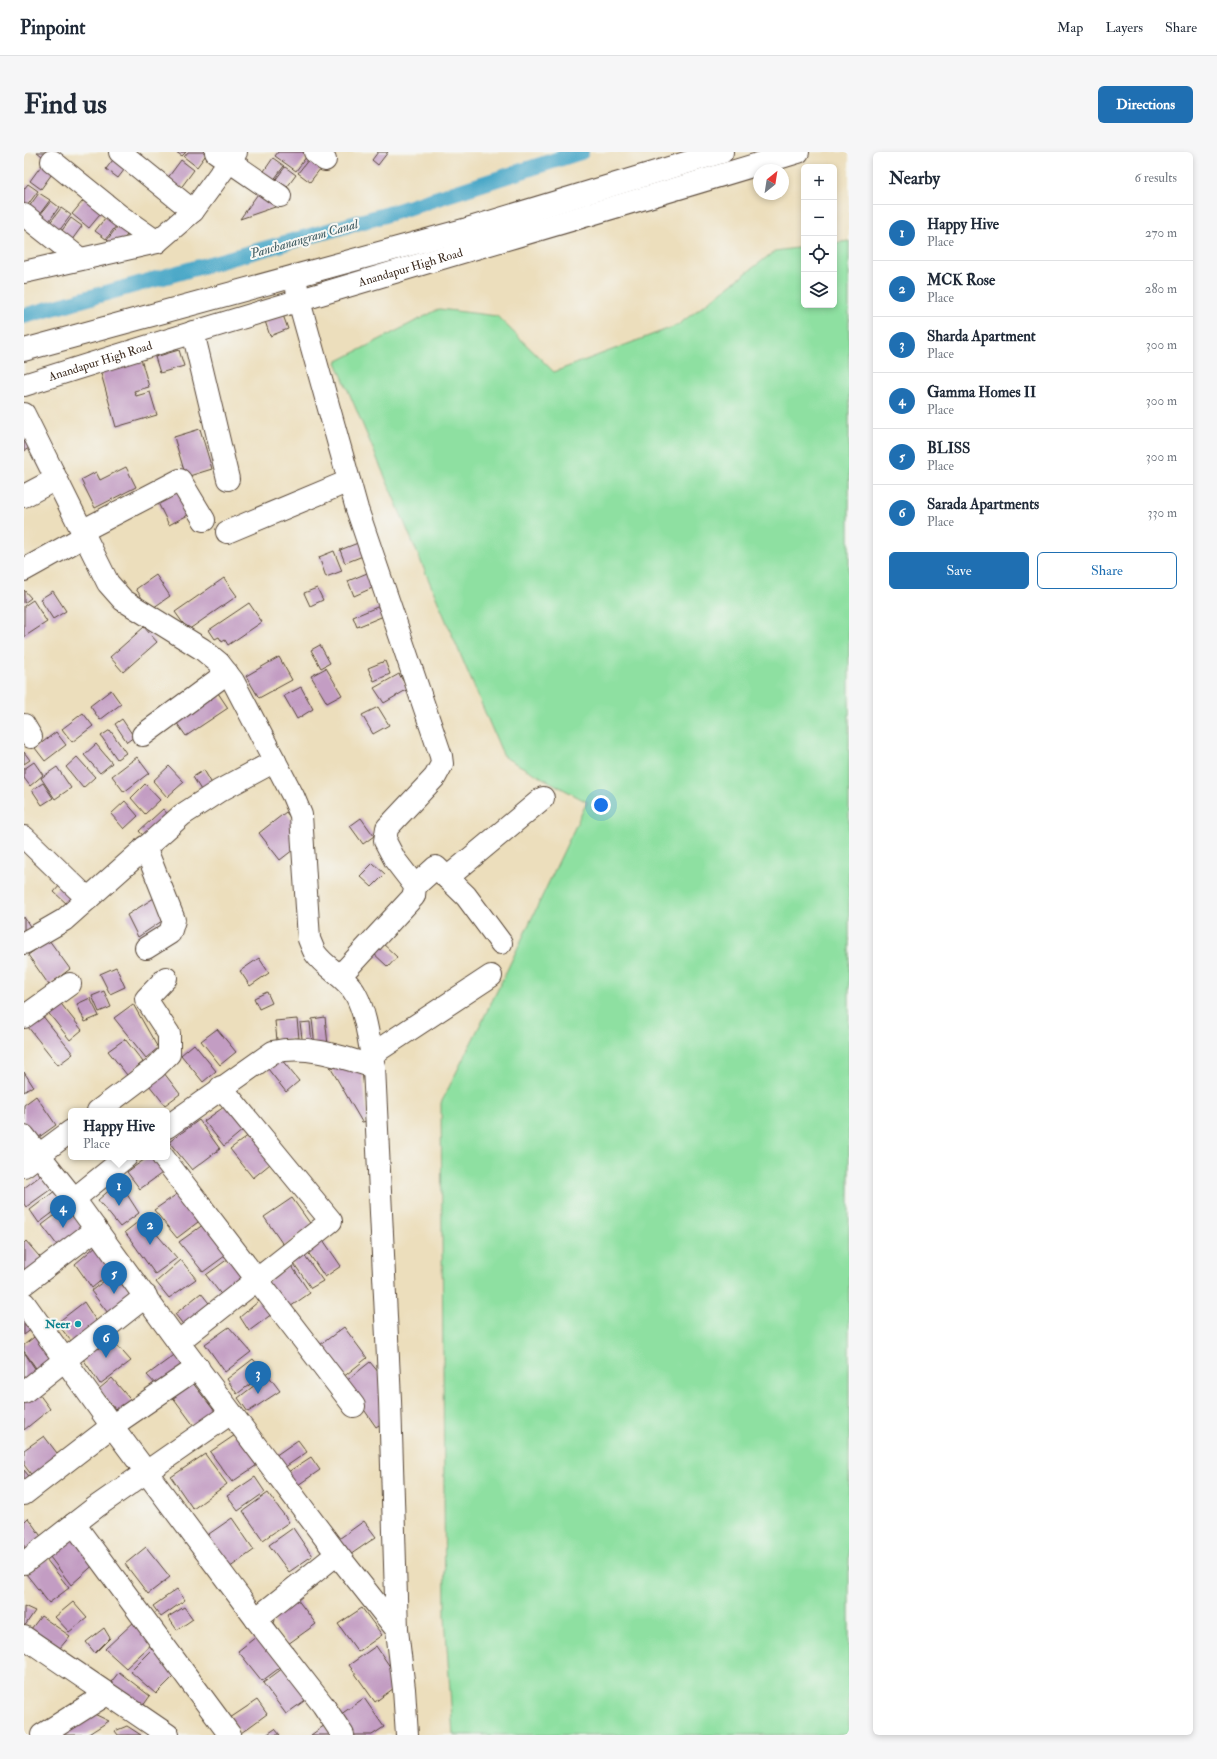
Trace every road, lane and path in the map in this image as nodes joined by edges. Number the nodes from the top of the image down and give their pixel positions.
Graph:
1 (120, 152) edge
2 (722, 152) edge
3 (798, 152) edge
4 (227, 155) edge
5 (52, 161) dead end
6 (280, 196) dead end
7 (193, 211) junction
8 (24, 215) edge
9 (157, 242) junction
10 (80, 259) junction
11 (24, 272) edge
12 (295, 276) junction
13 (299, 301) junction
14 (193, 332) junction
15 (24, 350) edge
16 (24, 385) edge
17 (24, 414) edge
18 (56, 479) junction
19 (228, 479) dead end
20 (349, 481) junction
21 (24, 496) edge
22 (204, 520) dead end
23 (227, 532) dead end
24 (83, 534) junction
25 (27, 562) edge
26 (227, 673) junction
27 (143, 735) dead end
28 (275, 761) junction
29 (543, 798) dead end
30 (24, 837) edge
31 (145, 847) junction
32 (447, 878) junction
33 (415, 886) junction
34 (88, 899) junction
35 (24, 943) edge
36 (500, 943) dead end
37 (146, 948) dead end
38 (340, 976) junction
39 (491, 976) dead end
40 (166, 978) dead end
41 (70, 984) dead end
42 (24, 1017) edge
43 (372, 1061) junction
44 (222, 1087) junction
45 (102, 1108) edge
46 (170, 1125) edge
47 (68, 1133) edge
48 (24, 1136) edge
49 (122, 1160) edge
50 (165, 1160) edge
51 (31, 1161) edge
52 (74, 1198) junction
53 (96, 1229) junction
54 (256, 1280) junction
55 (24, 1284) edge
56 (146, 1296) junction
57 (24, 1303) edge
58 (178, 1342) junction
59 (66, 1360) junction
60 (198, 1367) junction
61 (24, 1392) edge
62 (354, 1406) dead end
63 (231, 1412) junction
64 (112, 1426) junction
65 (146, 1470) junction
66 (24, 1494) edge
67 (74, 1524) junction
68 (337, 1554) junction
69 (24, 1563) edge
70 (256, 1619) junction
71 (397, 1630) junction
72 (24, 1638) edge
73 (107, 1694) junction
74 (42, 1735) edge
75 (168, 1735) edge
76 (230, 1735) edge
77 (344, 1735) edge
78 (407, 1735) edge

1 - 7 street
2 - 12 street, Anandapur High Road
3 - 13 street, Anandapur High Road
4 - 6 street
4 - 7 street
5 - 9 street
7 - 9 street
8 - 10 street
9 - 10 street
10 - 11 street
12 - 13 street
12 - 15 street, Anandapur High Road
13 - 14 street, Anandapur High Road
13 - 20 street
14 - 16 street, Anandapur High Road
14 - 19 street
17 - 18 street
18 - 21 street
18 - 24 street
20 - 23 street
20 - 33 street
22 - 24 street
24 - 25 street
24 - 26 street
26 - 27 street
26 - 28 street
28 - 31 street
28 - 38 street
29 - 32 street
30 - 34 street
31 - 34 street
31 - 37 street
32 - 33 street
32 - 36 street
33 - 38 street
34 - 35 street
38 - 43 street
39 - 43 street
40 - 45 street
41 - 42 street
43 - 44 street
43 - 71 street
44 - 46 street
44 - 54 street
47 - 51 street
48 - 51 street
49 - 52 street
50 - 54 street
51 - 52 street
52 - 53 street
53 - 55 street
53 - 56 street
54 - 58 street
54 - 62 street
56 - 58 street
56 - 59 street
57 - 59 street
58 - 60 street
59 - 61 street
59 - 64 street
60 - 63 street
60 - 64 street
63 - 65 street
63 - 68 street
64 - 65 street
64 - 66 street
65 - 67 street
65 - 70 street
67 - 69 street
67 - 76 street
68 - 70 street
68 - 71 street
70 - 77 street
71 - 78 street
72 - 73 street
73 - 74 street
73 - 75 street

